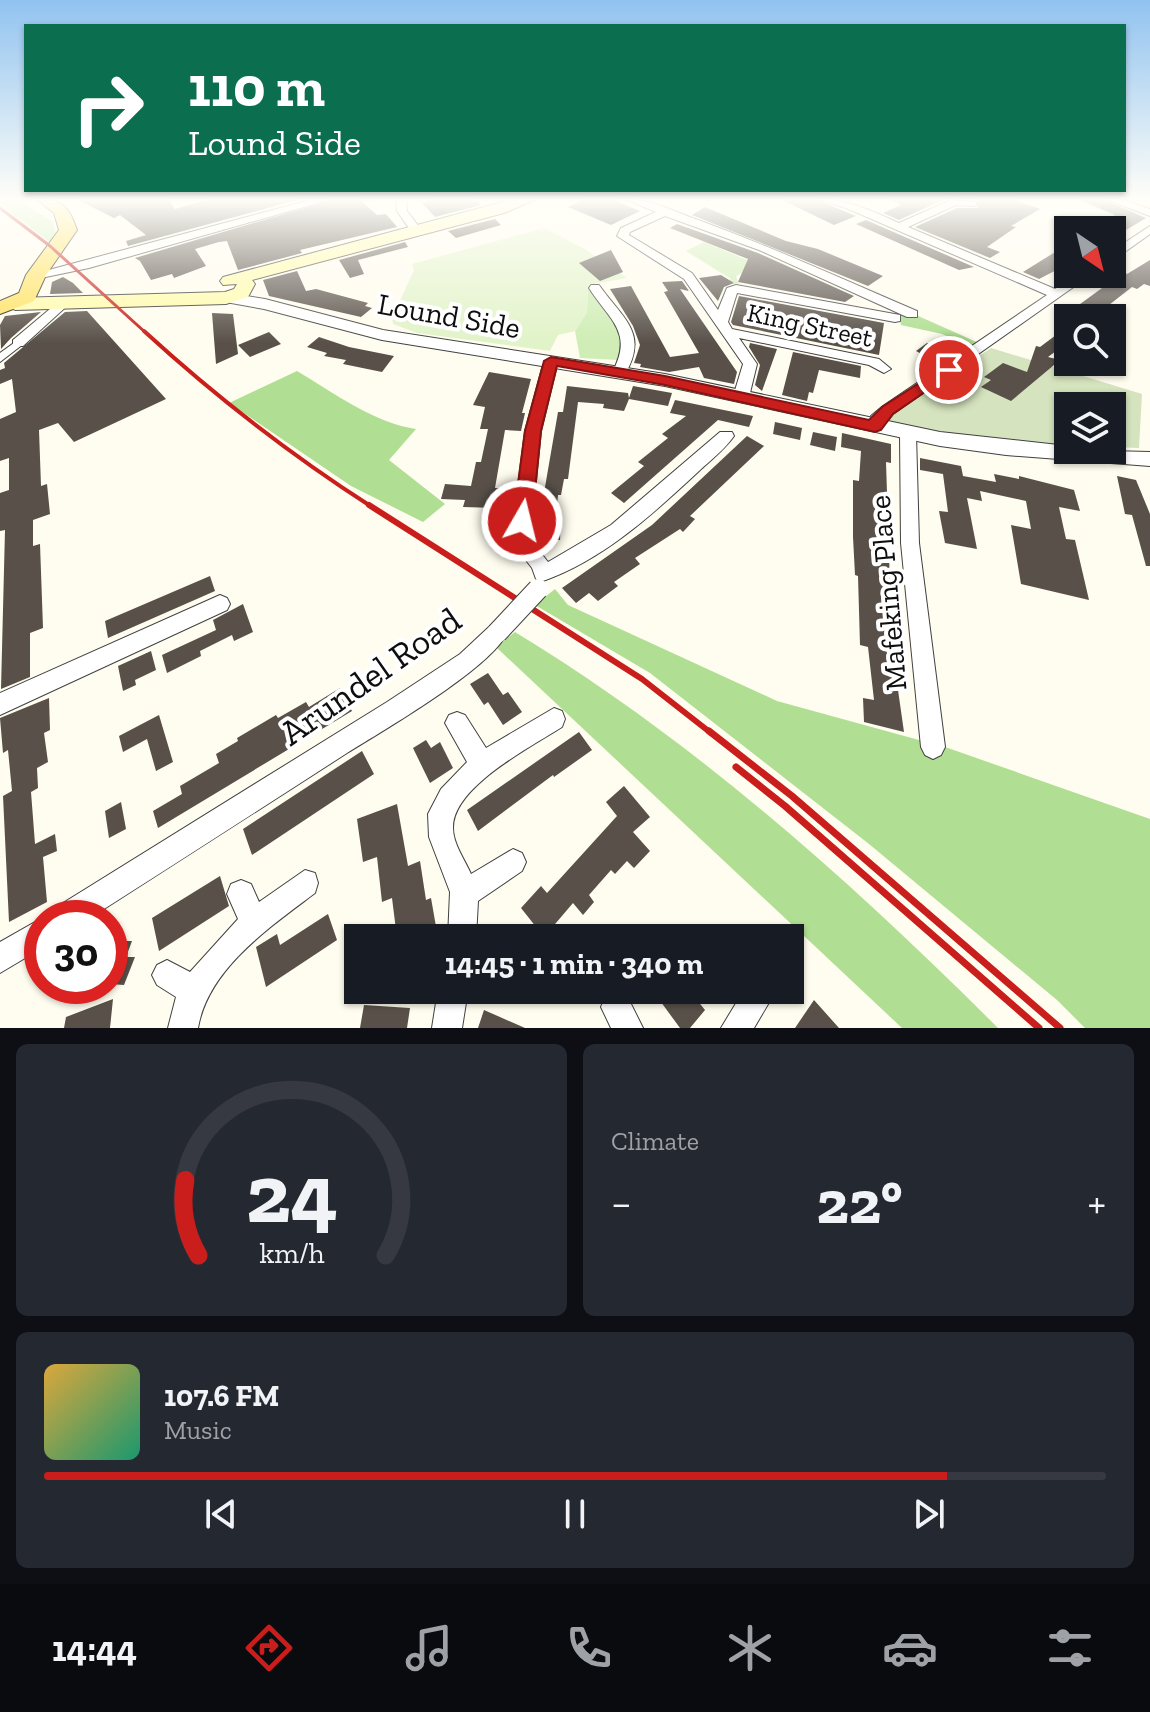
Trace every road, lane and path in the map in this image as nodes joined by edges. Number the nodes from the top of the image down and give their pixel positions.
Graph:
1 (54, 247) edge
2 (151, 247) edge
3 (360, 247) edge
4 (637, 247) edge
5 (761, 247) edge
6 (946, 247) edge
7 (232, 288) junction
8 (595, 288) dead end
9 (1065, 288) edge
10 (1056, 294) junction
11 (12, 296) edge
12 (58, 302) junction
13 (265, 304) junction
14 (912, 314) dead end
15 (895, 318) dead end
16 (722, 328) junction
17 (18, 343) joint
18 (0, 359) edge
19 (551, 361) junction
20 (884, 369) dead end
21 (619, 373) junction
22 (741, 397) junction
23 (875, 426) junction
24 (908, 434) junction
25 (726, 436) dead end
26 (1150, 459) edge
27 (540, 581) junction
28 (220, 604) dead end
29 (0, 704) edge
30 (554, 719) dead end
31 (457, 723) dead end
32 (933, 747) dead end
33 (483, 766) junction
34 (513, 862) dead end
35 (305, 883) dead end
36 (241, 894) dead end
37 (464, 894) junction
38 (94, 900) edge
39 (255, 924) junction
40 (463, 924) edge
41 (24, 944) edge
42 (0, 959) edge
43 (167, 975) dead end
44 (192, 990) junction
45 (451, 1004) edge
46 (752, 1004) edge
47 (183, 1028) edge
48 (447, 1028) edge
49 (736, 1028) edge

1 - 11 main road
2 - 11 street
3 - 7 main road
4 - 16 street
5 - 14 street
6 - 10 street
7 - 12 main road, Lound Side
7 - 13 street, Lound Side
7 - 13 street, Lound Side
8 - 21 street
9 - 10 street
10 - 23 street
11 - 12 main road, Lound Side
12 - 17 street
13 - 19 street, Lound Side
15 - 16 street
16 - 20 street, King Street
16 - 22 street
17 - 18 street
19 - 21 street, Lound Side
19 - 27 street
21 - 22 street, Lound Side
22 - 23 street, Lound Side
23 - 24 street, Lound Side
24 - 26 street, Lound Side
24 - 32 street, Mafeking Place
25 - 27 street, Arundel Road
27 - 38 street, Arundel Road, bridge
28 - 29 street
30 - 33 street
31 - 33 street
33 - 37 street
34 - 37 street
35 - 39 street
36 - 39 street
37 - 40 street
39 - 44 street
41 - 42 street
43 - 44 street
44 - 47 street
45 - 48 street
46 - 49 street

